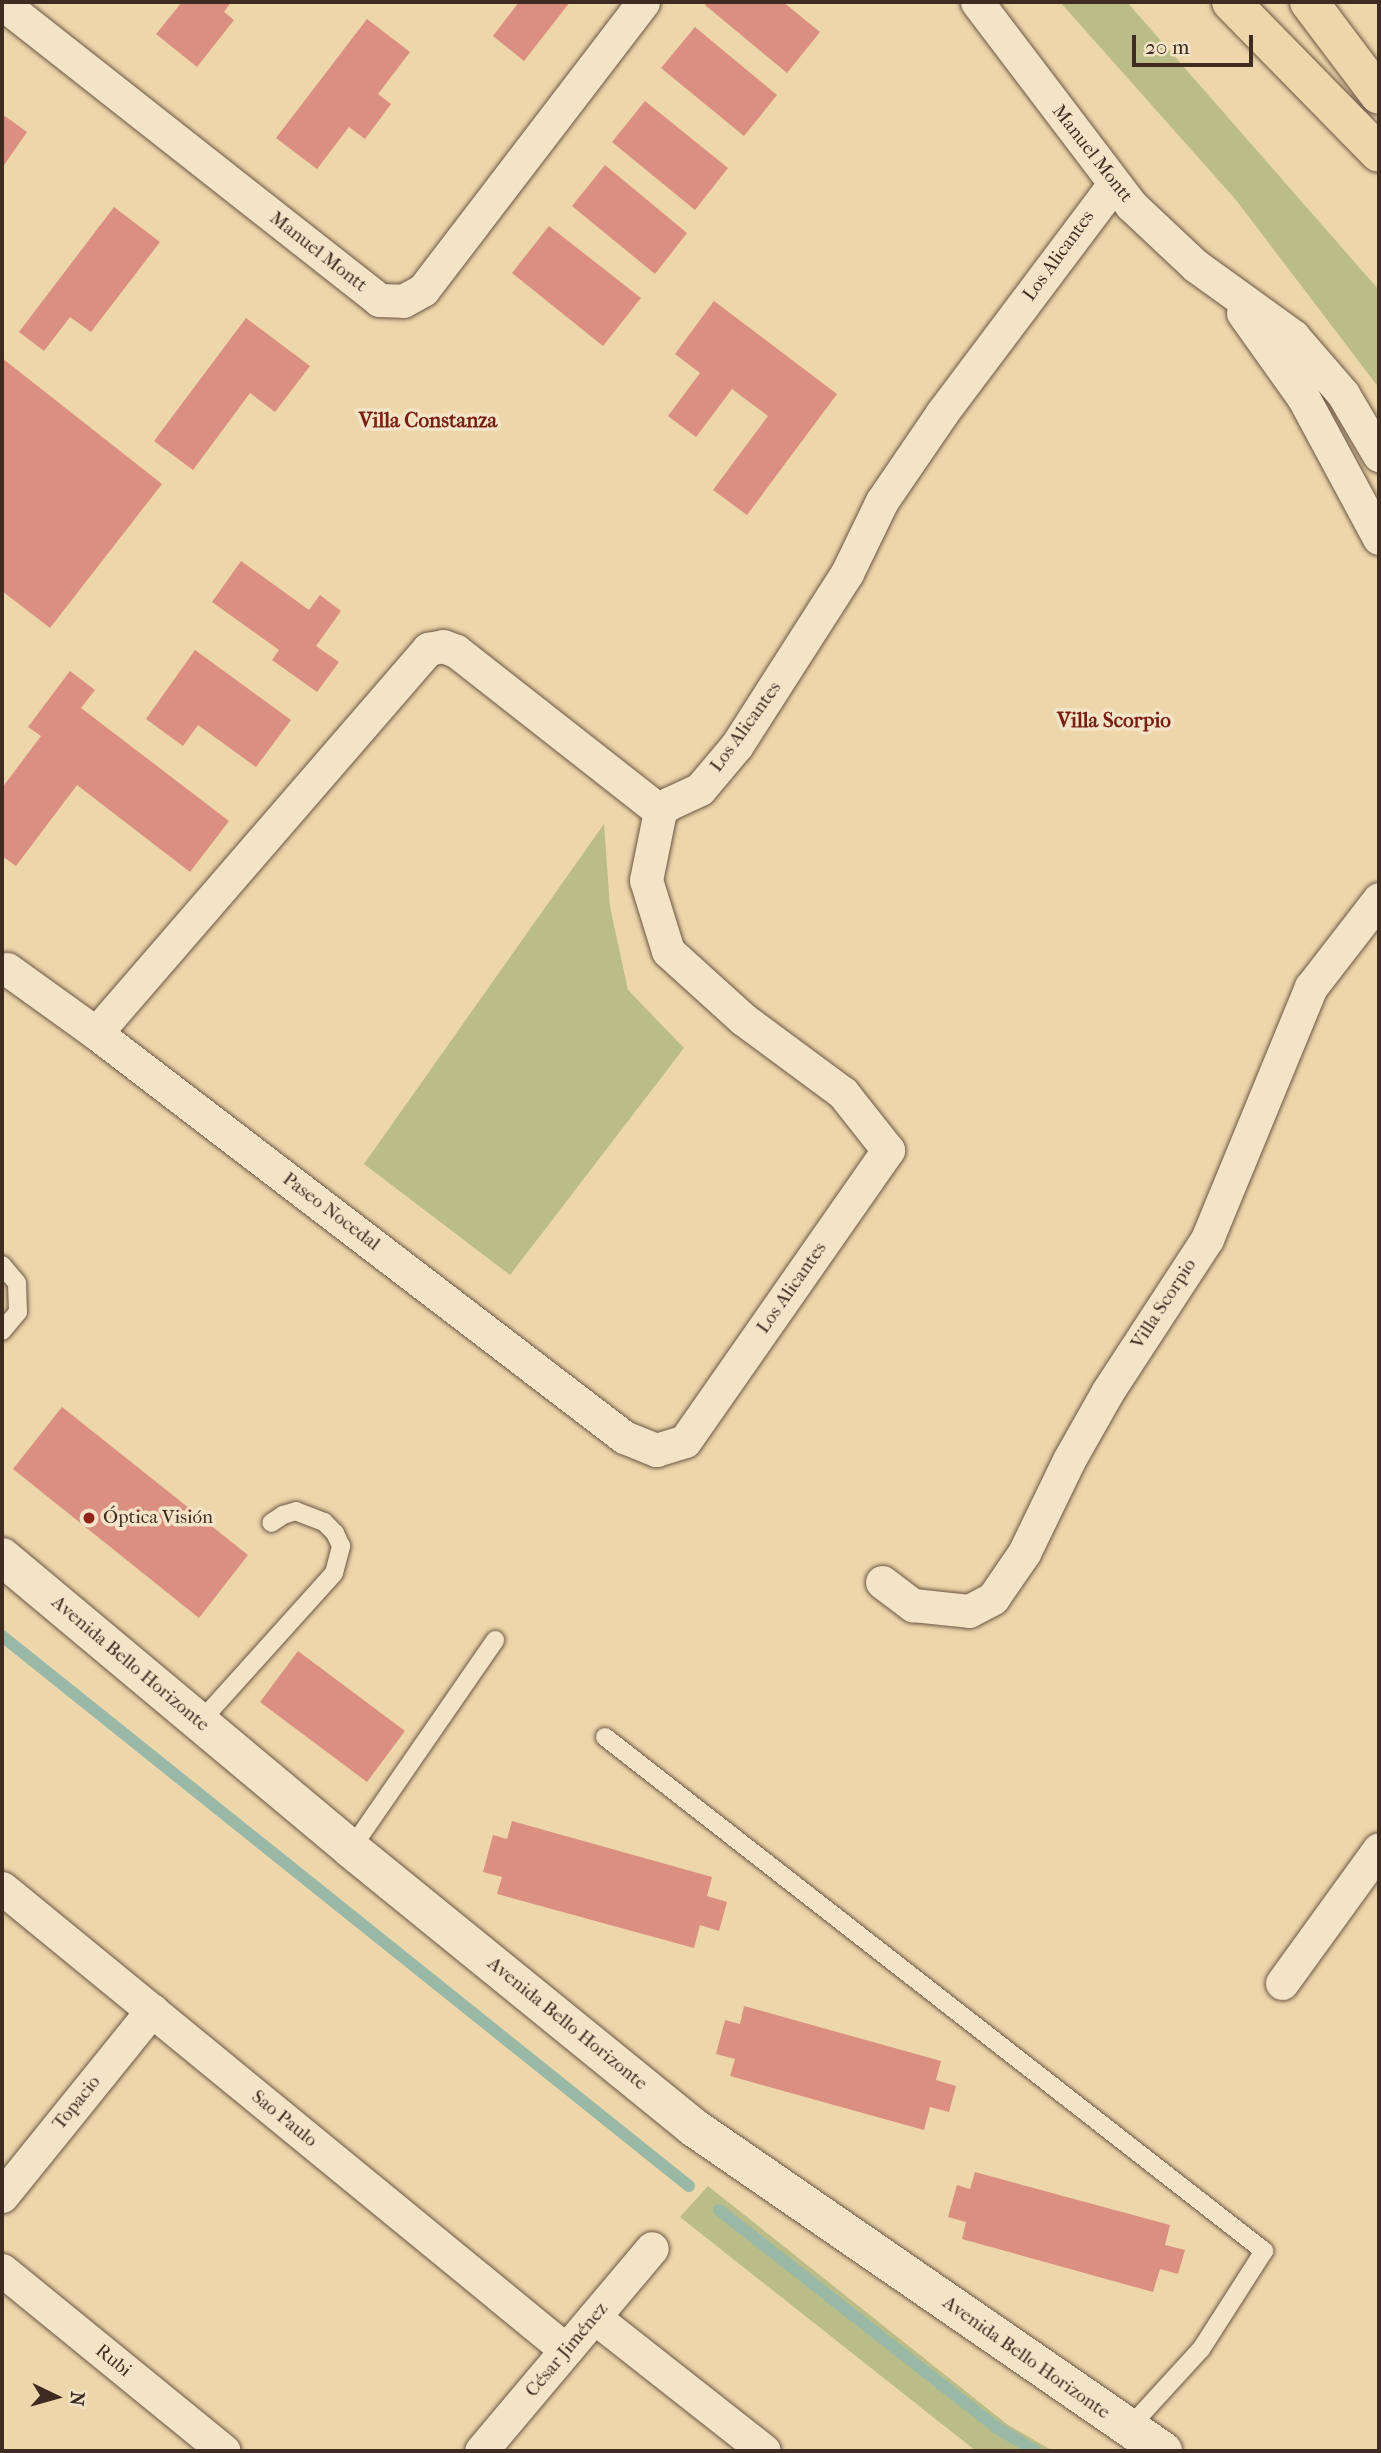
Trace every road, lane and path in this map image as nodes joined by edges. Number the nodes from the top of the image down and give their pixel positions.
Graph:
1 (643, 2) edge
2 (977, 2) edge
3 (1231, 2) edge
4 (1309, 2) edge
5 (2, 3) edge
6 (1379, 95) edge
7 (1379, 153) edge
8 (1114, 184) junction
9 (1225, 289) junction
10 (1379, 455) edge
11 (1379, 538) edge
12 (660, 811) junction
13 (1379, 899) edge
14 (7, 970) dead end
15 (96, 1032) junction
16 (2, 1265) edge
17 (2, 1331) edge
18 (656, 1450) joint
19 (271, 1523) dead end
20 (2, 1557) edge
21 (882, 1582) dead end
22 (495, 1640) dead end
23 (200, 1722) junction
24 (605, 1737) dead end
25 (352, 1849) junction
26 (1379, 1849) edge
27 (2, 1888) edge
28 (1282, 1983) dead end
29 (152, 2010) junction
30 (2, 2196) edge
31 (652, 2248) dead end
32 (2, 2270) edge
33 (594, 2317) junction
34 (566, 2350) junction
35 (1128, 2429) junction
36 (224, 2451) edge
37 (481, 2451) edge
38 (764, 2451) edge
39 (1163, 2451) edge

1 - 5 street, Manuel Montt
2 - 8 street, Manuel Montt
3 - 7 highway
4 - 6 highway
8 - 9 street, Manuel Montt
8 - 12 street, Los Alicantes
9 - 10 street, Manuel Montt
9 - 11 street, Manuel Montt
12 - 15 street
12 - 18 street, Los Alicantes
13 - 21 street, Villa Scorpio
14 - 15 street, Paseo Nocedal
15 - 18 street, Paseo Nocedal
16 - 17 lane
19 - 23 lane
20 - 23 street, Avenida Bello Horizonte
22 - 25 lane
23 - 25 street, Avenida Bello Horizonte
24 - 35 lane
25 - 35 street, Avenida Bello Horizonte
26 - 28 street
27 - 29 street, Sao Paulo
29 - 30 street, Topacio
29 - 34 street, Sao Paulo
31 - 33 street, César Jiménez
32 - 36 street, Rubi
33 - 34 street, César Jiménez
33 - 38 street
34 - 37 street, César Jiménez
35 - 39 street, Avenida Bello Horizonte

